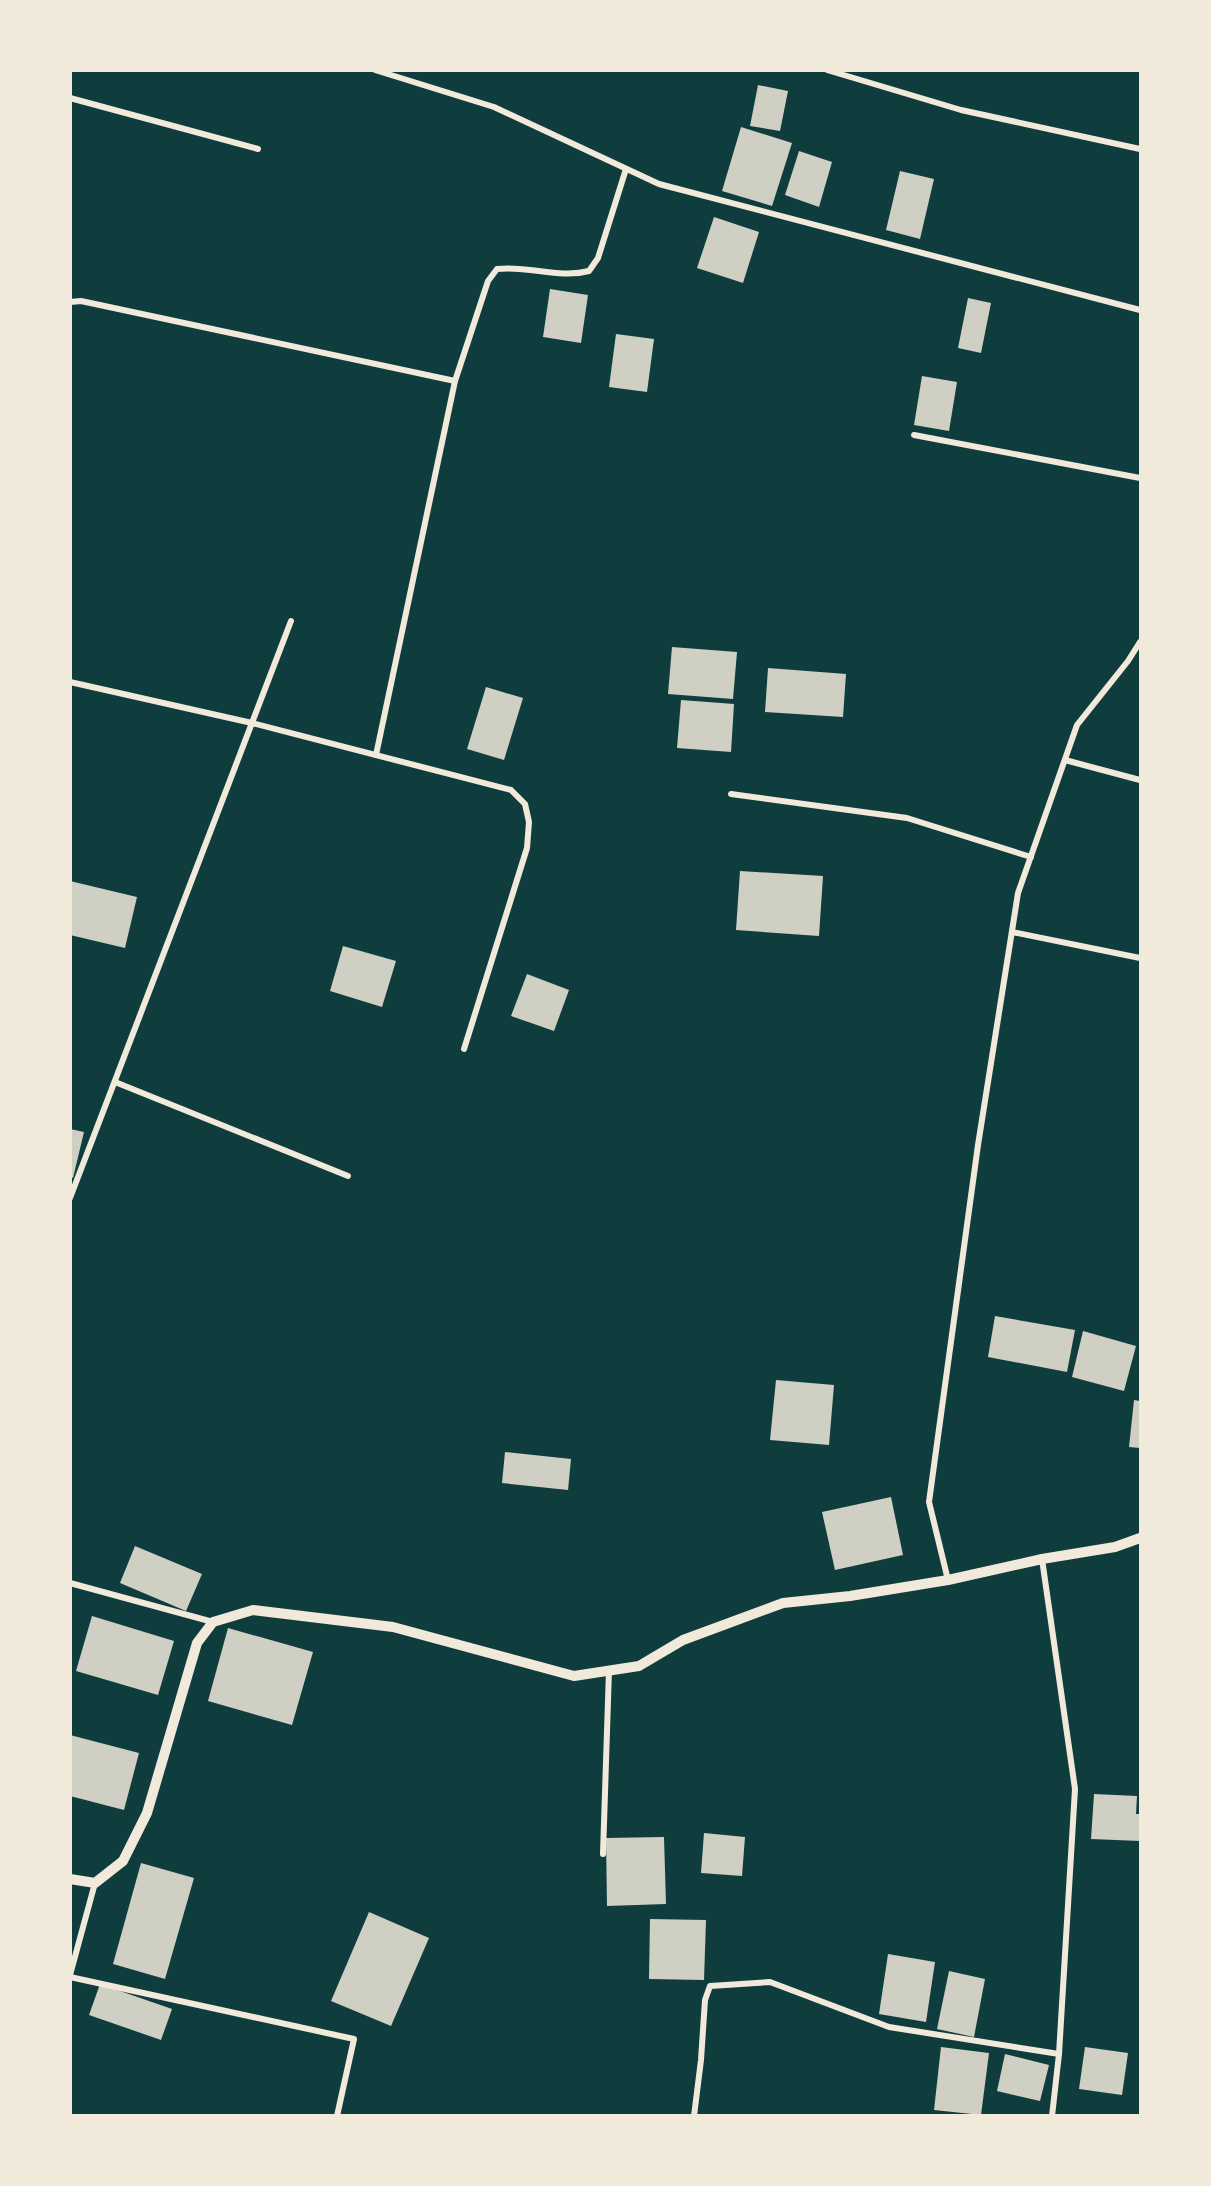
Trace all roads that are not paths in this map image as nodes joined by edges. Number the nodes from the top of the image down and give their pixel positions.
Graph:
1 (375, 70) edge
2 (827, 70) edge
3 (70, 98) edge
4 (258, 149) dead end
5 (1140, 149) edge
6 (626, 168) junction
7 (70, 302) edge
8 (1140, 310) edge
9 (455, 381) junction
10 (914, 435) dead end
11 (1140, 478) edge
12 (291, 621) dead end
13 (1140, 642) edge
14 (70, 682) edge
15 (252, 723) junction
16 (376, 755) junction
17 (1065, 760) junction
18 (1140, 780) edge
19 (731, 794) dead end
20 (1031, 857) junction
21 (1012, 932) junction
22 (1140, 958) edge
23 (464, 1049) dead end
24 (115, 1082) junction
25 (348, 1176) dead end
26 (70, 1198) edge
27 (1140, 1538) edge
28 (1042, 1559) junction
29 (948, 1580) junction
30 (70, 1583) edge
31 (213, 1622) junction
32 (609, 1670) junction
33 (603, 1854) dead end
34 (70, 1879) edge
35 (95, 1883) junction
36 (70, 1976) edge
37 (1059, 2054) junction
38 (337, 2115) edge
39 (694, 2115) edge
40 (1052, 2115) edge

1 - 6 street
2 - 5 street
3 - 4 street
6 - 8 street
6 - 9 street
7 - 9 street
9 - 16 street
10 - 11 street
12 - 15 street
13 - 17 street
14 - 15 street
15 - 16 street
15 - 24 street
16 - 23 street
17 - 18 street
17 - 20 street
19 - 20 street
20 - 21 street
21 - 22 street
21 - 29 street
24 - 25 street
24 - 26 street
27 - 28 street
28 - 29 street
28 - 37 street
29 - 32 street
30 - 31 street
31 - 32 street
31 - 35 street
32 - 33 street
34 - 35 street
35 - 36 street
36 - 38 street
37 - 39 street
37 - 40 street

